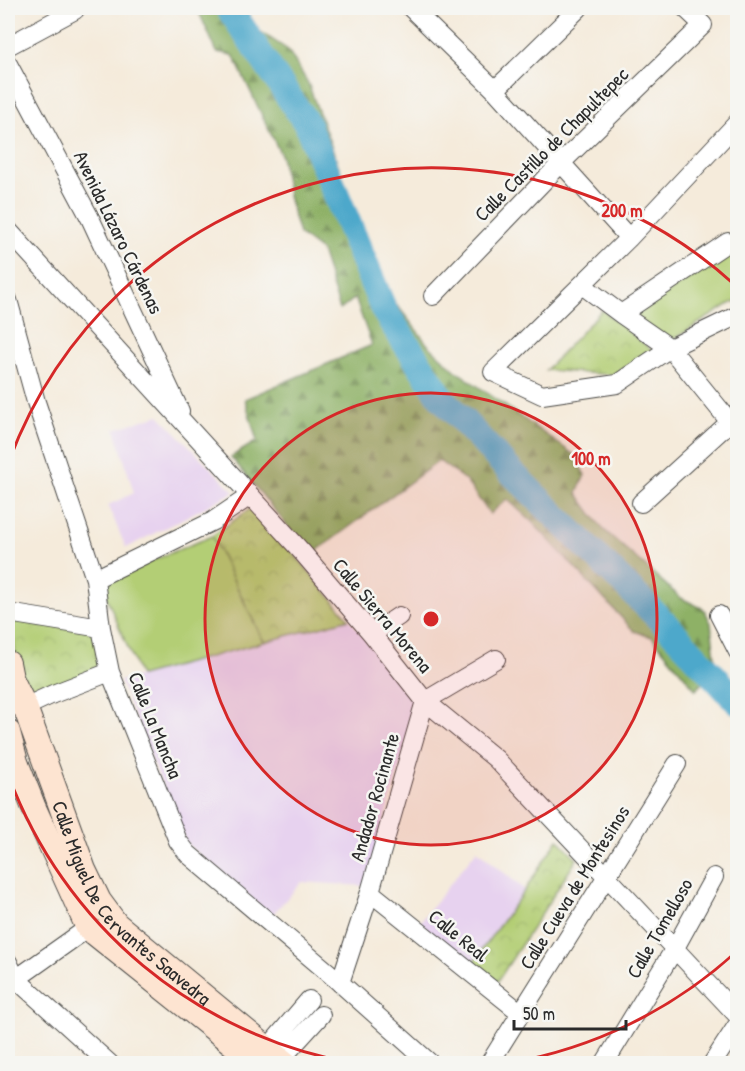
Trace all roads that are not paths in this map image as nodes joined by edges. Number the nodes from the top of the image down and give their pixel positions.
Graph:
1 (579, 8) edge
2 (685, 8) edge
3 (74, 9) edge
4 (421, 11) edge
5 (8, 46) edge
6 (8, 64) edge
7 (495, 90) junction
8 (738, 122) edge
9 (562, 162) junction
10 (8, 230) edge
11 (629, 238) junction
12 (728, 242) dead end
13 (582, 285) junction
14 (433, 296) dead end
15 (8, 300) edge
16 (621, 314) junction
17 (738, 315) edge
18 (670, 348) junction
19 (150, 349) junction
20 (126, 360) junction
21 (186, 423) junction
22 (250, 496) junction
23 (641, 503) dead end
24 (95, 579) junction
25 (8, 613) edge
26 (719, 615) dead end
27 (399, 616) dead end
28 (101, 628) junction
29 (372, 634) junction
30 (738, 652) edge
31 (496, 659) dead end
32 (110, 672) junction
33 (12, 689) edge
34 (425, 701) junction
35 (8, 732) edge
36 (677, 764) dead end
37 (714, 877) dead end
38 (608, 878) junction
39 (370, 892) junction
40 (88, 928) junction
41 (675, 948) junction
42 (8, 962) edge
43 (12, 982) edge
44 (340, 983) junction
45 (309, 1000) dead end
46 (520, 1013) junction
47 (321, 1015) dead end
48 (738, 1016) edge
49 (738, 1023) edge
50 (273, 1058) edge
51 (110, 1064) edge
52 (431, 1064) edge
53 (489, 1064) edge
54 (604, 1064) edge
55 (712, 1064) edge

1 - 7 street
2 - 9 street, Calle Castillo de Chapultepec
3 - 5 street
4 - 7 street
6 - 19 street, Avenida Lázaro Cárdenas
7 - 9 street
8 - 11 street
9 - 11 street
9 - 14 street, Calle Castillo de Chapultepec
10 - 20 street, Calle Sierra Morena
11 - 13 street
12 - 16 street
13 - 16 street
13 - 18 street
15 - 24 street, Calle La Mancha
16 - 18 street
17 - 18 street
18 - 23 street
19 - 20 street
19 - 21 street, Avenida Lázaro Cárdenas
20 - 21 street, Calle Sierra Morena
21 - 22 street, Calle Sierra Morena
22 - 24 street
22 - 29 street, Calle Sierra Morena
24 - 28 street, Calle La Mancha
25 - 28 street
26 - 30 street
27 - 29 street
28 - 32 street, Calle La Mancha
29 - 34 street, Calle Sierra Morena
31 - 34 street
32 - 33 street
32 - 44 street, Calle La Mancha
33 - 50 main road, Calle Miguel De Cervantes Saavedra
34 - 38 street, Calle Sierra Morena
34 - 39 street, Andador Rocinante
35 - 40 main road
36 - 38 street, Calle Cueva de Montesinos
37 - 41 street, Calle Tomelloso
38 - 41 street, Calle Sierra Morena
38 - 46 street, Calle Cueva de Montesinos
39 - 44 street, Andador Rocinante
39 - 46 street, Calle Real
40 - 43 street
40 - 50 main road
41 - 48 street, Calle Sierra Morena
41 - 54 street, Calle Tomelloso
42 - 43 street
43 - 51 street
44 - 52 street, Calle La Mancha
45 - 50 street
46 - 53 street, Calle Cueva de Montesinos
47 - 50 street
49 - 55 street

